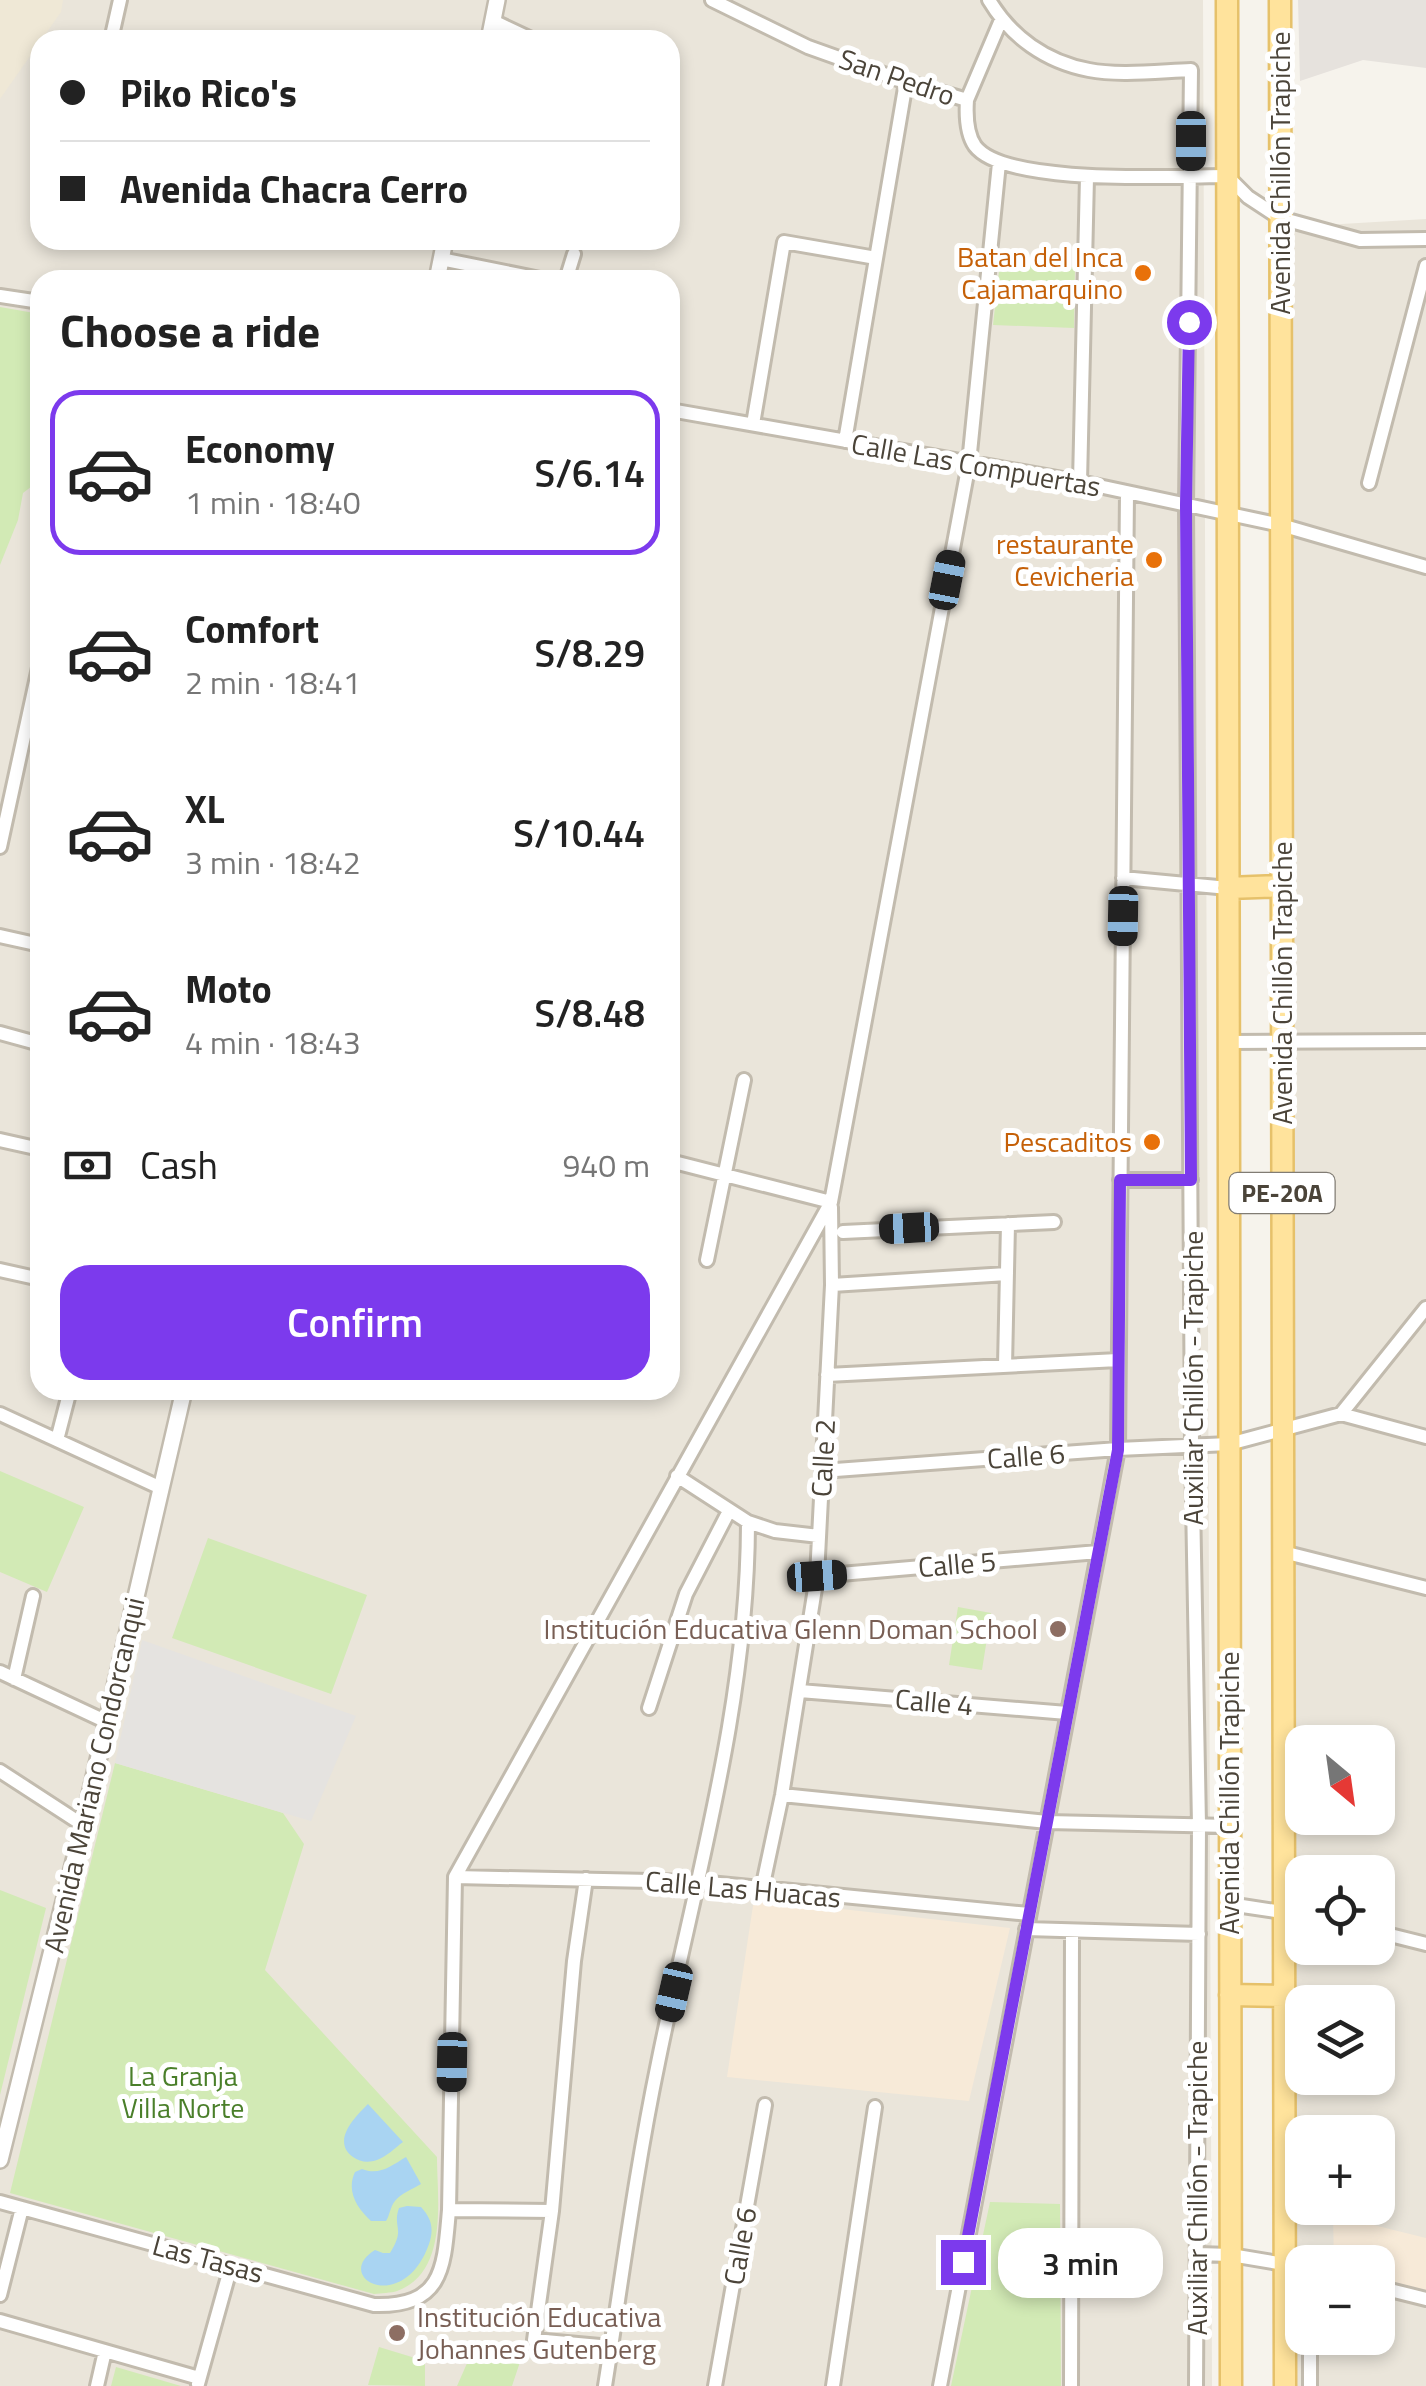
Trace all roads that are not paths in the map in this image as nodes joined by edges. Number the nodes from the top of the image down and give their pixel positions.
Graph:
1 (120, 0) edge
2 (497, 0) edge
3 (712, 0) edge
4 (989, 0) edge
5 (1227, 0) edge
6 (1280, 0) edge
7 (1001, 20) junction
8 (493, 21) junction
9 (113, 30) edge
10 (491, 30) edge
11 (512, 30) edge
12 (906, 82) junction
13 (967, 100) junction
14 (999, 163) junction
15 (1191, 176) junction
16 (1228, 176) junction
17 (1087, 178) junction
18 (1280, 218) junction
19 (1426, 239) edge
20 (443, 250) edge
21 (574, 254) dead end
22 (441, 258) junction
23 (876, 258) junction
24 (1426, 266) edge
25 (438, 270) edge
26 (497, 270) edge
27 (569, 270) edge
28 (0, 296) edge
29 (30, 300) edge
30 (680, 412) edge
31 (753, 424) junction
32 (845, 441) junction
33 (969, 463) junction
34 (1080, 482) junction
35 (1369, 483) dead end
36 (1127, 493) junction
37 (1186, 505) junction
38 (1228, 514) junction
39 (1280, 525) junction
40 (1426, 567) edge
41 (30, 728) edge
42 (0, 847) edge
43 (1123, 878) junction
44 (1189, 884) junction
45 (1282, 886) junction
46 (1228, 888) junction
47 (0, 936) edge
48 (30, 943) edge
49 (0, 1033) edge
50 (30, 1041) edge
51 (1228, 1042) junction
52 (1282, 1042) junction
53 (1426, 1042) edge
54 (744, 1080) dead end
55 (0, 1140) edge
56 (30, 1147) edge
57 (680, 1164) edge
58 (724, 1175) junction
59 (1120, 1180) junction
60 (1191, 1180) junction
61 (831, 1202) junction
62 (1054, 1222) dead end
63 (1008, 1224) junction
64 (843, 1232) dead end
65 (707, 1260) dead end
66 (0, 1272) edge
67 (1007, 1274) junction
68 (30, 1277) edge
69 (832, 1286) junction
70 (1424, 1314) edge
71 (1118, 1360) junction
72 (1005, 1366) junction
73 (827, 1375) junction
74 (67, 1400) edge
75 (182, 1400) edge
76 (0, 1414) edge
77 (1341, 1414) junction
78 (1282, 1428) junction
79 (1426, 1437) edge
80 (57, 1440) junction
81 (1229, 1444) junction
82 (1192, 1446) junction
83 (1118, 1450) junction
84 (822, 1471) junction
85 (677, 1476) junction
86 (161, 1488) junction
87 (729, 1511) junction
88 (748, 1522) junction
89 (819, 1536) junction
90 (1098, 1552) junction
91 (1283, 1552) junction
92 (817, 1576) junction
93 (1426, 1588) edge
94 (32, 1596) dead end
95 (0, 1672) edge
96 (14, 1679) junction
97 (800, 1691) junction
98 (649, 1708) dead end
99 (1067, 1714) junction
100 (107, 1722) junction
101 (0, 1772) edge
102 (782, 1795) junction
103 (1047, 1822) junction
104 (83, 1826) junction
105 (1199, 1826) junction
106 (1229, 1826) junction
107 (1291, 1855) edge
108 (455, 1877) junction
109 (586, 1879) junction
110 (699, 1882) junction
111 (762, 1890) junction
112 (1229, 1904) junction
113 (1285, 1912) edge
114 (1029, 1914) junction
115 (1026, 1929) junction
116 (1072, 1932) junction
117 (1199, 1934) junction
118 (1395, 1936) edge
119 (1426, 1944) edge
120 (1287, 1965) edge
121 (1230, 1995) junction
122 (1284, 1996) junction
123 (765, 2105) dead end
124 (876, 2108) dead end
125 (0, 2160) edge
126 (0, 2202) edge
127 (22, 2208) junction
128 (449, 2210) junction
129 (552, 2210) junction
130 (1292, 2245) edge
131 (1197, 2254) junction
132 (1231, 2255) junction
133 (1285, 2264) edge
134 (231, 2266) junction
135 (1395, 2291) edge
136 (0, 2295) edge
137 (1426, 2299) edge
138 (0, 2321) edge
139 (611, 2347) junction
140 (105, 2351) junction
141 (1286, 2355) edge
142 (1310, 2355) edge
143 (198, 2382) edge
144 (97, 2386) edge
145 (605, 2386) edge
146 (715, 2386) edge
147 (833, 2386) edge
148 (940, 2386) edge
149 (1071, 2386) edge
150 (1196, 2386) edge
151 (1231, 2386) edge
152 (1284, 2386) edge
153 (1310, 2386) edge

1 - 9 street
2 - 8 street
3 - 12 street, San Pedro
4 - 7 street
5 - 16 main road, Avenida Chillón Trapiche / PE-20A
6 - 18 main road, Avenida Chillón Trapiche / PE-20A
7 - 13 street
7 - 15 street, Auxiliar Chillón - Trapiche
8 - 10 street
8 - 11 street
12 - 13 street, San Pedro
12 - 23 street
13 - 14 street, San Pedro
14 - 17 street
14 - 33 street
15 - 16 street
15 - 17 street
15 - 37 street, Auxiliar Chillón - Trapiche
16 - 18 street
16 - 38 main road, Avenida Chillón Trapiche / PE-20A
17 - 34 street
18 - 19 street
18 - 39 main road, Avenida Chillón Trapiche / PE-20A
20 - 22 street
21 - 27 street
22 - 25 street
22 - 26 street
23 - 31 street
23 - 32 street
24 - 35 street
28 - 29 street
30 - 31 street, Calle Las Compuertas
31 - 32 street, Calle Las Compuertas
32 - 33 street, Calle Las Compuertas
33 - 34 street, Calle Las Compuertas
33 - 61 street
34 - 36 street, Calle Las Compuertas
36 - 37 street, Calle Las Compuertas
36 - 43 street
37 - 38 street, Calle Las Compuertas
37 - 44 street, Auxiliar Chillón - Trapiche
38 - 39 street, Calle Las Compuertas
38 - 46 main road, Avenida Chillón Trapiche / PE-20A
39 - 40 street, Calle Las Compuertas
39 - 45 main road, Avenida Chillón Trapiche / PE-20A
41 - 42 street
43 - 44 street
43 - 59 street
44 - 46 street
44 - 60 street, Auxiliar Chillón - Trapiche
45 - 46 main road
45 - 52 main road, Avenida Chillón Trapiche / PE-20A
46 - 51 main road, Avenida Chillón Trapiche / PE-20A
47 - 48 street
49 - 50 street
51 - 52 street
51 - 81 main road, Avenida Chillón Trapiche / PE-20A
52 - 53 street
52 - 78 main road, Avenida Chillón Trapiche / PE-20A
54 - 58 street
55 - 56 street
57 - 58 street
58 - 61 street
58 - 65 street
59 - 60 street
59 - 71 street
60 - 82 street, Auxiliar Chillón - Trapiche
61 - 69 street, Calle 2
61 - 85 street
62 - 63 street
63 - 64 street
63 - 67 street
66 - 68 street
67 - 69 street
67 - 72 street
69 - 73 street, Calle 2
70 - 77 street
71 - 72 street
71 - 83 street
72 - 73 street
73 - 84 street, Calle 2
74 - 80 street
75 - 86 street, Avenida Mariano Condorcanqui
76 - 80 street
77 - 78 street, Calle 6
77 - 79 street
78 - 81 street, Calle 6
78 - 91 main road, Avenida Chillón Trapiche / PE-20A
80 - 86 street
81 - 82 street, Calle 6
81 - 106 main road, Avenida Chillón Trapiche / PE-20A
82 - 83 street, Calle 6
82 - 105 street, Auxiliar Chillón - Trapiche
83 - 84 street, Calle 6
83 - 90 street
84 - 89 street, Calle 2
85 - 87 street
85 - 108 street
86 - 100 street, Avenida Mariano Condorcanqui
87 - 88 street
87 - 98 street
88 - 89 street
88 - 110 street
89 - 92 street, Calle 2
90 - 92 street, Calle 5
90 - 99 street
91 - 93 street
91 - 107 main road, Avenida Chillón Trapiche / PE-20A
92 - 97 street, Calle 2
94 - 96 street
95 - 96 street
96 - 100 street
97 - 99 street, Calle 4
97 - 102 street, Calle 2
99 - 103 street
100 - 104 street, Avenida Mariano Condorcanqui
101 - 104 street
102 - 103 street
102 - 111 street, Calle 2
103 - 105 street
103 - 114 street
104 - 125 street, Avenida Mariano Condorcanqui
105 - 106 street
105 - 117 street, Auxiliar Chillón - Trapiche
106 - 112 main road, Avenida Chillón Trapiche / PE-20A
108 - 109 street, Calle Las Huacas
108 - 128 street
109 - 110 street, Calle Las Huacas
109 - 129 street
110 - 111 street, Calle Las Huacas
110 - 139 street
111 - 114 street, Calle Las Huacas
112 - 113 street
112 - 121 main road, Avenida Chillón Trapiche / PE-20A
114 - 115 street
115 - 116 street
115 - 148 street
116 - 117 street
116 - 149 street
117 - 131 street, Auxiliar Chillón - Trapiche
118 - 119 street
120 - 122 main road, Avenida Chillón Trapiche / PE-20A
121 - 122 main road
121 - 132 main road, Avenida Chillón Trapiche / PE-20A
122 - 130 main road, Avenida Chillón Trapiche / PE-20A
123 - 146 street, Calle 6
124 - 147 street
126 - 127 street, Las Tasas
127 - 134 street, Las Tasas
127 - 136 street
128 - 129 street
128 - 134 street, Las Tasas
129 - 139 street
131 - 132 street
131 - 150 street, Auxiliar Chillón - Trapiche
132 - 133 street
132 - 151 main road, Avenida Chillón Trapiche / PE-20A
134 - 143 street
135 - 137 street
138 - 140 street
139 - 145 street
140 - 143 street
140 - 144 street
141 - 152 main road, Avenida Chillón Trapiche / PE-20A
142 - 153 street

